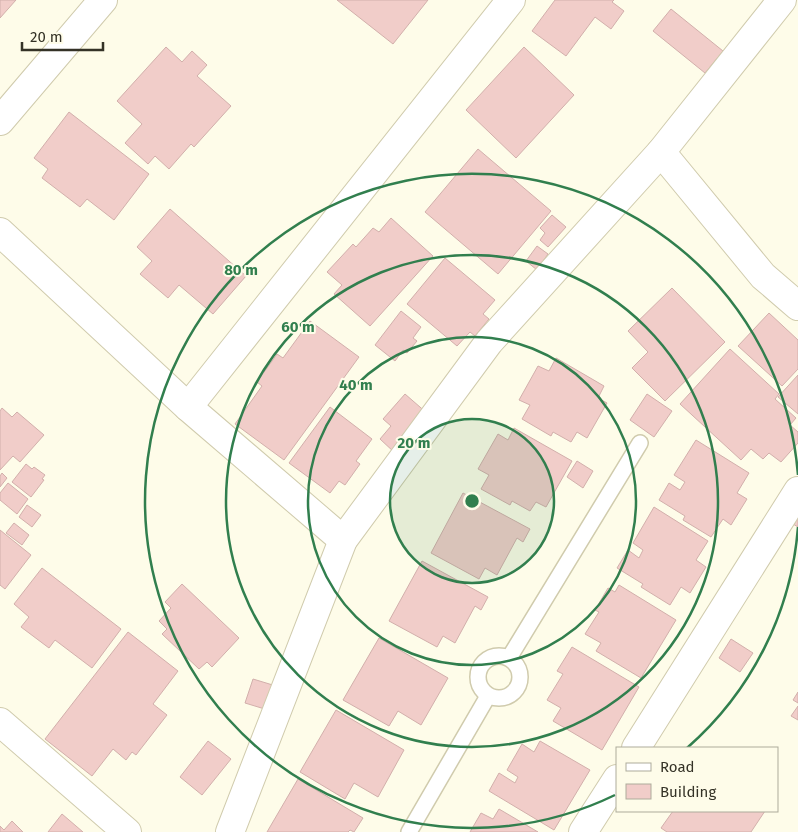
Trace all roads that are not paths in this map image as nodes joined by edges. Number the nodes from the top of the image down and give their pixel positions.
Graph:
1 (102, 0) edge
2 (510, 0) edge
3 (782, 0) edge
4 (0, 121) edge
5 (661, 152) junction
6 (0, 232) edge
7 (798, 306) edge
8 (188, 408) junction
9 (640, 443) dead end
10 (798, 491) edge
11 (344, 540) junction
12 (509, 658) junction
13 (488, 696) junction
14 (0, 722) edge
15 (637, 747) edge
16 (616, 781) edge
17 (127, 832) edge
18 (230, 832) edge
19 (410, 832) edge
20 (583, 832) edge

1 - 4 street
2 - 8 street
3 - 5 street
5 - 7 street
5 - 11 street
6 - 8 street
8 - 11 street
9 - 12 lane
10 - 15 street
11 - 18 street
12 - 13 lane
12 - 13 lane
13 - 19 lane
14 - 17 street
16 - 20 street

